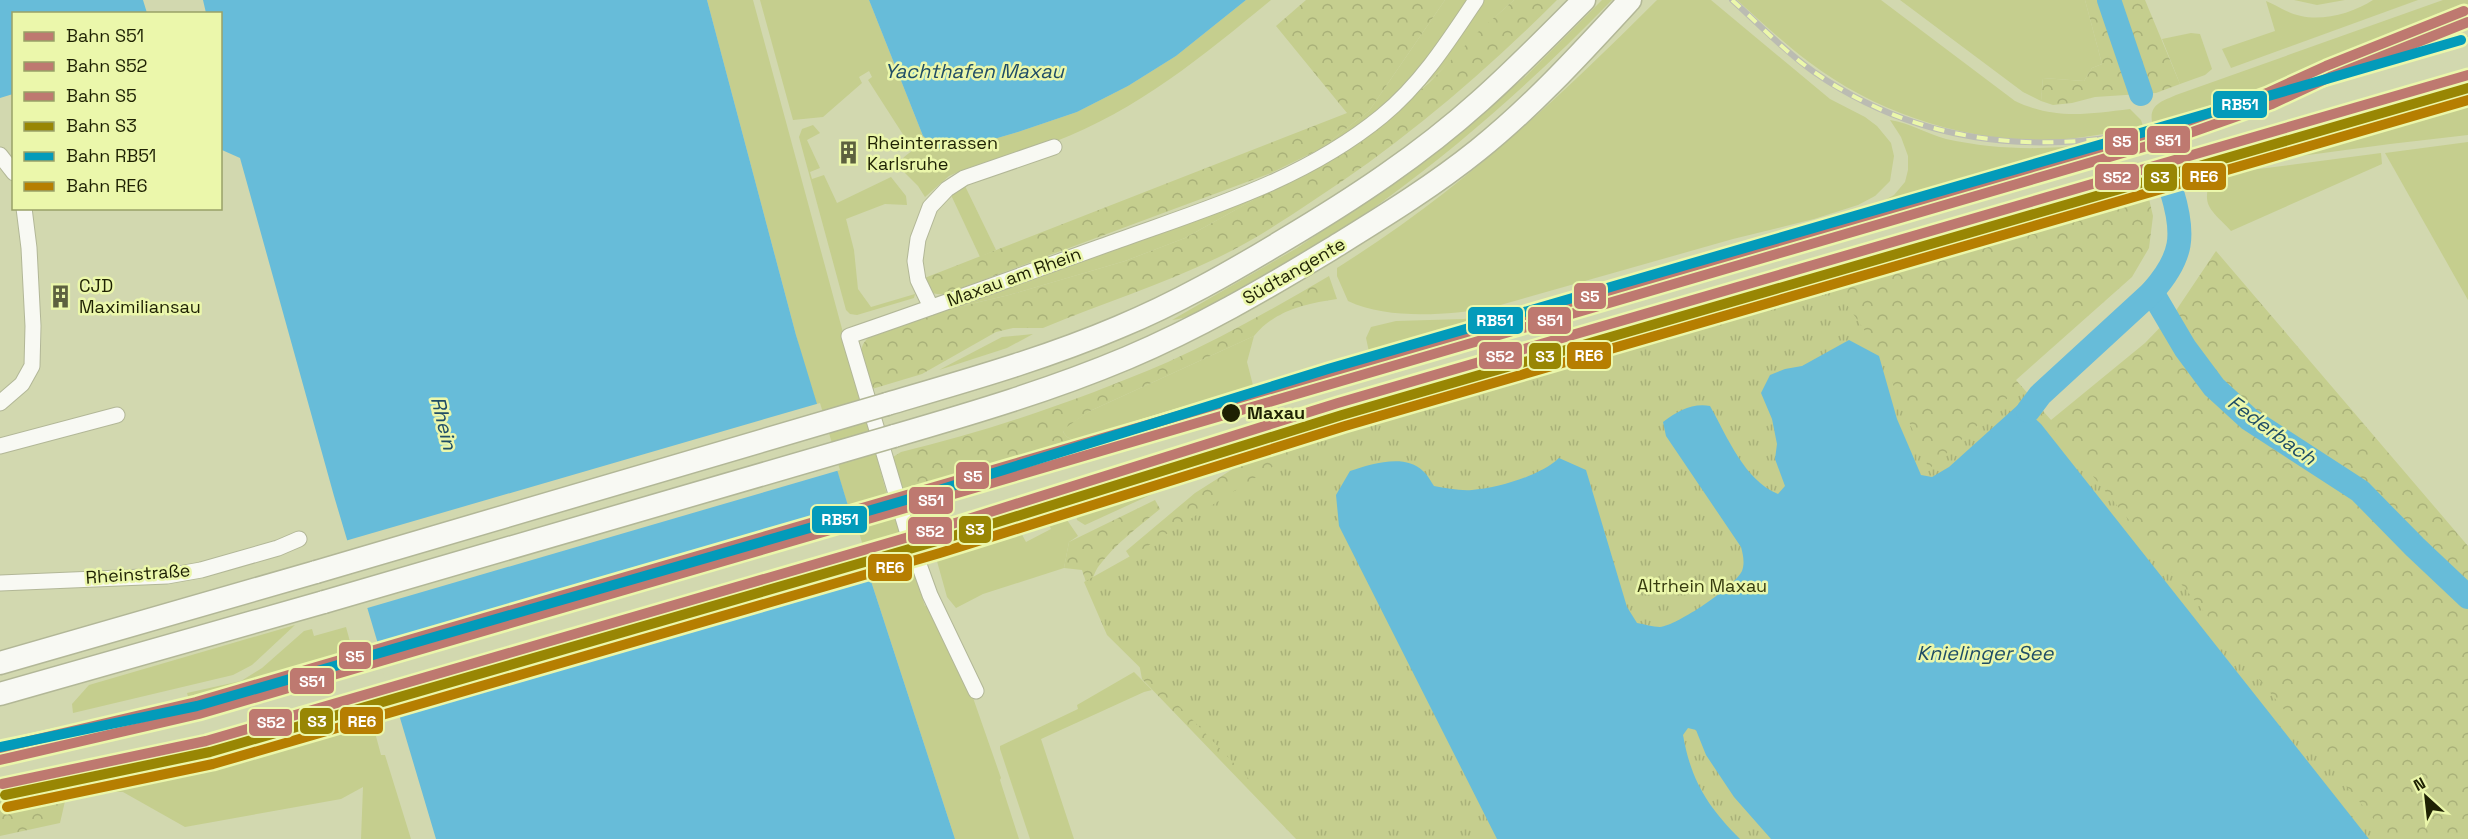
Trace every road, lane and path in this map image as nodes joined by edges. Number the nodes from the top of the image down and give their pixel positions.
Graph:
1 (1476, 0) edge
2 (1584, 0) edge
3 (1630, 0) edge
4 (1054, 147) dead end
5 (0, 155) edge
6 (12, 170) edge
7 (24, 210) edge
8 (931, 307) junction
9 (0, 403) edge
10 (117, 415) dead end
11 (0, 446) edge
12 (299, 539) dead end
13 (4, 583) edge
14 (0, 663) edge
15 (976, 692) dead end
16 (0, 694) edge

1 - 8 street, Maxau am Rhein
2 - 14 highway, Südtangente, bridge
3 - 16 highway, Südtangente, bridge
4 - 8 street
5 - 6 street
7 - 9 street
8 - 15 street, Maxau am Rhein
10 - 11 street
12 - 13 street, Rheinstraße

